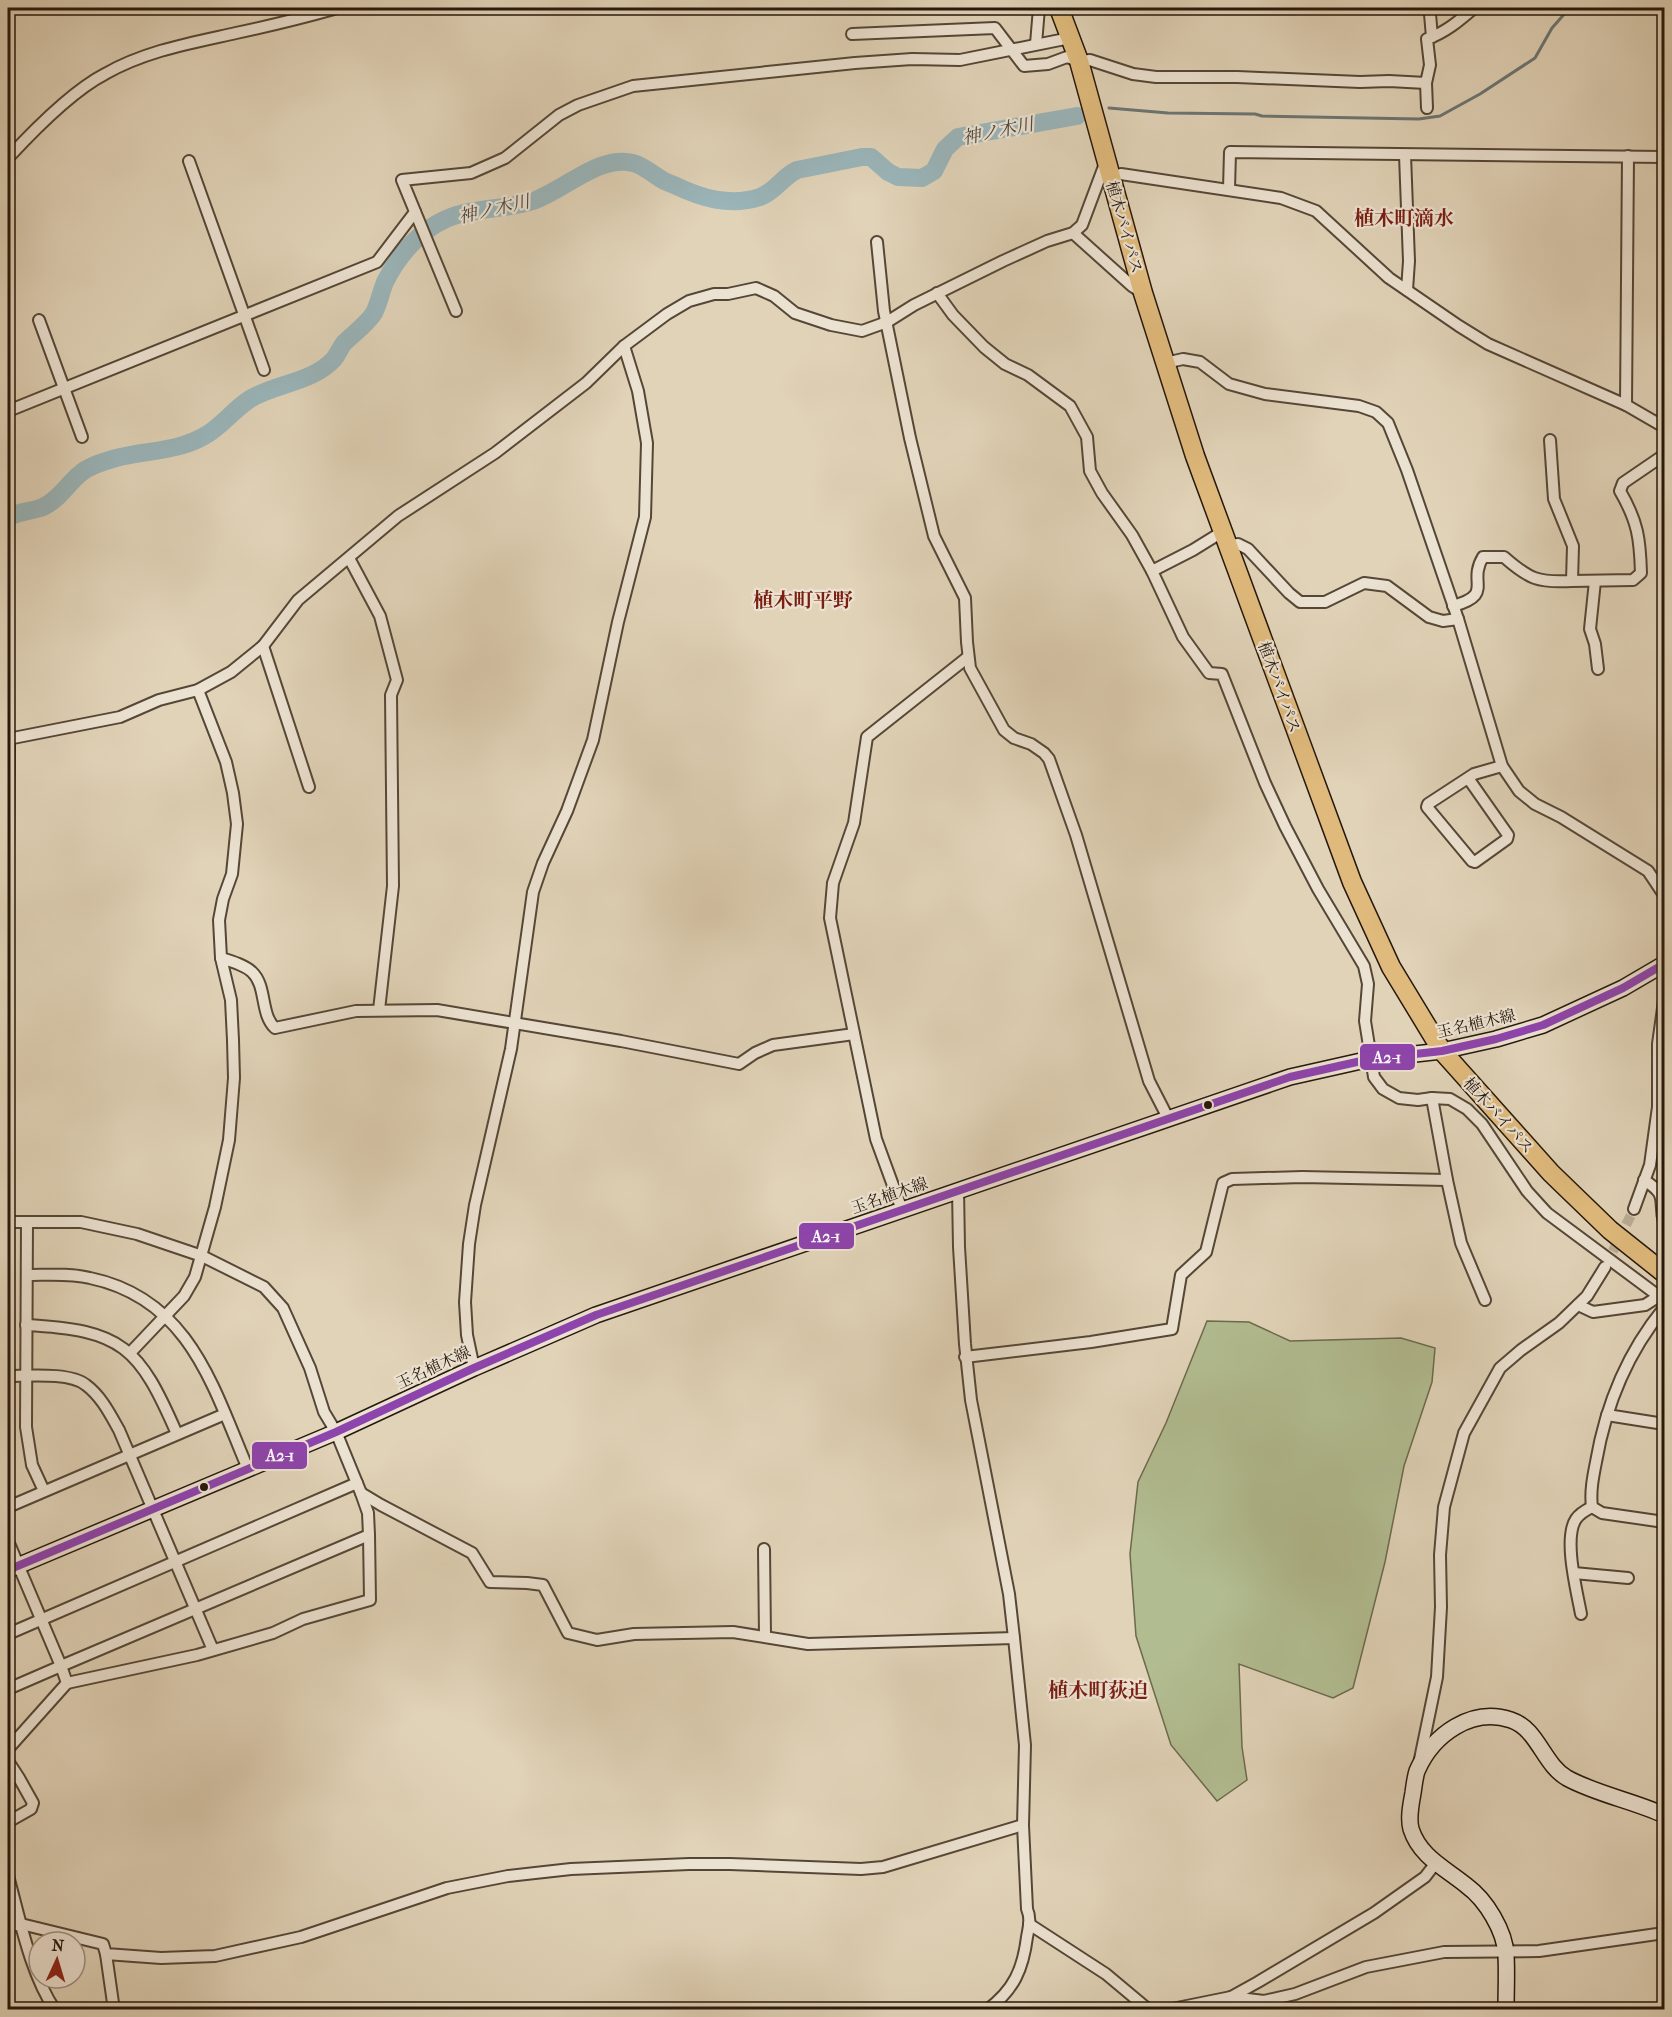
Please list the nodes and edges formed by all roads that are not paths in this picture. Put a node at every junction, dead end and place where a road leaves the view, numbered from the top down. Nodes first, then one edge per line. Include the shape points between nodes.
1 (337, 8) edge
2 (1039, 8) edge
3 (1059, 8) edge
4 (1474, 8) edge
5 (1430, 14) dead end
6 (852, 34) dead end
7 (1432, 37) junction
8 (1070, 38) junction
9 (1036, 44) junction
10 (1012, 49) junction
11 (1078, 61) junction
12 (1426, 83) junction
13 (1427, 108) dead end
14 (1406, 155) junction
15 (1628, 156) junction
16 (1665, 157) edge
17 (8, 158) edge
18 (189, 161) dead end
19 (1108, 169) junction
20 (1229, 189) junction
21 (416, 212) junction
22 (1073, 233) junction
23 (877, 242) dead end
24 (1407, 291) junction
25 (937, 293) junction
26 (1143, 293) junction
27 (456, 311) dead end
28 (245, 316) junction
29 (39, 320) dead end
30 (887, 322) junction
31 (624, 346) junction
32 (1164, 363) junction
33 (264, 370) dead end
34 (63, 388) junction
35 (1626, 405) junction
36 (8, 411) edge
37 (1662, 425) edge
38 (1665, 434) edge
39 (82, 437) dead end
40 (1550, 440) dead end
41 (1665, 455) edge
42 (1225, 539) junction
43 (349, 558) junction
44 (1152, 571) junction
45 (1572, 581) junction
46 (1595, 581) junction
47 (1453, 606) junction
48 (1458, 619) junction
49 (263, 646) junction
50 (968, 657) junction
51 (1598, 669) dead end
52 (198, 690) junction
53 (8, 739) edge
54 (1502, 766) junction
55 (1468, 778) junction
56 (309, 787) dead end
57 (8, 850) edge
58 (1665, 895) edge
59 (221, 958) junction
60 (1665, 964) edge
61 (1665, 1001) edge
62 (379, 1010) junction
63 (516, 1025) junction
64 (854, 1034) junction
65 (1442, 1051) junction
66 (1370, 1059) junction
67 (1432, 1098) junction
68 (1168, 1118) junction
69 (1447, 1180) junction
70 (1644, 1180) junction
71 (958, 1190) junction
72 (1634, 1209) tunnel mouth
73 (902, 1210) junction
74 (8, 1222) edge
75 (27, 1222) junction
76 (1665, 1223) edge
77 (202, 1256) junction
78 (1605, 1267) tunnel mouth
79 (1665, 1273) edge
80 (27, 1275) junction
81 (1662, 1298) edge
82 (1485, 1300) dead end
83 (1578, 1305) junction
84 (1665, 1308) edge
85 (165, 1315) junction
86 (26, 1325) junction
87 (130, 1353) junction
88 (965, 1357) junction
89 (474, 1368) junction
90 (8, 1376) edge
91 (26, 1376) junction
92 (225, 1414) junction
93 (1607, 1415) junction
94 (1665, 1424) edge
95 (336, 1432) junction
96 (177, 1434) junction
97 (129, 1454) junction
98 (248, 1469) junction
99 (359, 1488) junction
100 (44, 1491) junction
101 (8, 1507) edge
102 (1592, 1507) junction
103 (153, 1508) junction
104 (1665, 1522) edge
105 (369, 1535) junction
106 (8, 1541) edge
107 (764, 1549) dead end
108 (176, 1562) junction
109 (13, 1567) edge
110 (1574, 1573) junction
111 (1628, 1578) dead end
112 (196, 1608) junction
113 (1581, 1614) dead end
114 (42, 1619) junction
115 (8, 1634) edge
116 (765, 1636) junction
117 (1014, 1638) junction
118 (213, 1650) junction
119 (62, 1666) junction
120 (67, 1683) junction
121 (8, 1689) edge
122 (8, 1749) edge
123 (8, 1761) edge
124 (1417, 1771) junction
125 (1665, 1815) edge
126 (8, 1822) edge
127 (1023, 1826) junction
128 (1435, 1864) junction
129 (8, 1876) edge
130 (21, 1924) junction
131 (1029, 1924) junction
132 (8, 1927) edge
133 (1665, 1933) edge
134 (1506, 1952) junction
135 (106, 1954) junction
136 (1231, 1996) junction
137 (55, 2010) edge
138 (114, 2010) edge
139 (987, 2010) edge
140 (1149, 2010) edge
141 (1167, 2010) edge
142 (1506, 2010) edge

1 - 17 street via 132,60 102,75 68,100
2 - 9 street
3 - 8 highway, 植木バイパス
4 - 7 street
5 - 7 street
6 - 10 street via 995,28
7 - 12 street via 1427,39 1430,65
8 - 9 street
8 - 11 highway, 植木バイパス
9 - 10 street
10 - 11 street via 1024,66 1067,57
10 - 21 street via 960,60 855,63 633,86 559,115 505,158 471,173 402,180
11 - 12 street via 1090,60 1156,77
11 - 19 highway, 植木バイパス
12 - 13 street
14 - 15 street
14 - 20 street via 1230,153
14 - 24 street
15 - 16 street
15 - 35 street
18 - 28 street
19 - 20 street
19 - 22 street via 1082,225
19 - 26 highway, 植木バイパス
20 - 24 street via 1281,198 1316,211
21 - 27 street
21 - 28 street via 377,262
22 - 25 street via 1047,241
22 - 26 street
23 - 30 street
24 - 35 street via 1488,344
25 - 30 street
25 - 44 street via 984,347 1070,406 1087,437 1090,471
26 - 32 highway, 植木バイパス
28 - 33 street
28 - 34 street
29 - 34 street
30 - 31 street via 862,331 831,325 795,313 756,288 689,301
30 - 50 street via 934,536 965,598
31 - 43 street via 586,383 495,453 398,516
31 - 63 street via 638,391 647,443 645,517 593,740 534,892
32 - 42 highway, 植木バイパス
32 - 47 street via 1183,359 1200,362 1229,384 1265,394 1359,406 1376,412 1388,423 1407,470
34 - 36 street
34 - 39 street
35 - 37 street
37 - 38 street
40 - 45 street via 1554,499 1573,546
41 - 46 street via 1623,483 1620,491 1637,525 1641,573 1634,580
42 - 44 street
42 - 48 street via 1248,549 1300,602 1325,602 1364,583 1387,586 1429,617 1443,621
42 - 65 highway, 植木バイパス via 1352,882 1391,967
43 - 49 street via 298,600
43 - 62 street via 380,616 397,680 391,695 393,886
44 - 66 street via 1183,637 1209,673 1222,674 1285,826 1364,966
45 - 46 street
45 - 47 street via 1539,581 1504,556 1483,557 1478,565 1478,592 1471,601
46 - 51 street via 1590,629
47 - 48 street
48 - 54 street
49 - 52 street via 231,672
49 - 56 street
50 - 64 street via 867,737 854,824 833,883 830,918
50 - 68 street via 970,668 1004,730 1049,759 1076,835 1149,1081
52 - 53 street via 159,700 120,717
52 - 59 street via 226,762 237,824 232,874 219,920
53 - 57 street
54 - 55 street
54 - 58 street via 1519,791 1535,804 1648,871
55 - 55 street via 1427,807 1475,861 1508,835
59 - 62 street via 253,972 269,1022 275,1028 336,1014
59 - 77 street via 231,1000 234,1078 229,1140
60 - 65 main road, 玉名植木線 via 1543,1025
61 - 70 street via 1658,1044 1658,1107 1650,1165
62 - 63 street via 437,1010
63 - 64 street via 739,1064 773,1045
63 - 89 street via 475,1205 470,1244 465,1302
64 - 73 street via 876,1139
65 - 66 main road, 玉名植木線
65 - 79 highway, 植木バイパス via 1551,1173 1610,1230
66 - 67 street via 1374,1077 1383,1089 1399,1098
66 - 68 main road, 玉名植木線 via 1290,1077
67 - 69 street
67 - 81 street via 1450,1100 1467,1109 1547,1212
68 - 71 main road, 玉名植木線
69 - 82 street via 1461,1243
69 - 88 street via 1232,1179 1223,1183 1206,1252 1180,1275 1172,1329
70 - 72 street
70 - 76 street via 1658,1189
71 - 73 main road, 玉名植木線
71 - 88 street
73 - 89 main road, 玉名植木線 via 596,1315
74 - 75 street
75 - 77 street via 81,1222 136,1234
75 - 80 street
77 - 85 street via 184,1296
77 - 95 street via 264,1287 283,1308 310,1368 324,1412
78 - 83 street
80 - 85 street via 89,1277 128,1290
80 - 86 street
81 - 83 street via 1645,1305 1593,1312
83 - 124 street via 1500,1368 1464,1433 1444,1507 1437,1677
84 - 93 street via 1633,1351
85 - 87 street
85 - 92 street via 195,1351
86 - 87 street via 94,1333
86 - 91 street
87 - 96 street via 162,1400
88 - 117 street
89 - 95 main road, 玉名植木線
90 - 91 street
91 - 97 street via 60,1377 85,1384 104,1404
91 - 100 street via 26,1427 33,1465
92 - 96 street
92 - 98 street
93 - 94 street
93 - 102 street via 1597,1455
95 - 98 main road, 玉名植木線
95 - 99 street
96 - 97 street
97 - 100 street
97 - 103 street
98 - 103 main road, 玉名植木線
99 - 105 street via 368,1513
99 - 108 street
99 - 116 street via 381,1505 472,1553 490,1582 543,1585 568,1633 597,1640 634,1634 733,1632
100 - 101 street
102 - 104 street via 1602,1513
102 - 110 street via 1575,1520 1572,1530
103 - 108 street
103 - 109 main road, 玉名植木線
105 - 112 street
105 - 118 street via 370,1600
106 - 109 street
107 - 116 street
108 - 112 street
108 - 114 street
109 - 114 street
110 - 111 street
110 - 113 street
112 - 118 street
112 - 119 street
114 - 115 street
114 - 119 street
116 - 117 street via 808,1644
117 - 127 street via 1025,1745
118 - 120 street
119 - 120 street
119 - 121 street
120 - 122 street
123 - 126 street via 33,1803 31,1809
124 - 125 main road via 1432,1748 1456,1724 1476,1717 1497,1716 1514,1721 1530,1733 1550,1763 1566,1777
124 - 128 main road via 1410,1827 1420,1848
127 - 131 street
127 - 135 street via 883,1867 689,1864 571,1869 447,1888 302,1937 215,1956
128 - 134 main road via 1482,1900 1495,1920
128 - 136 street via 1425,1877 1374,1913
129 - 130 street
130 - 132 street
130 - 135 street via 103,1944
130 - 137 street via 38,1976
131 - 139 street via 1021,1970 1013,1985
131 - 140 street via 1106,1974
133 - 134 street via 1573,1948
134 - 136 street via 1444,1952 1366,1967 1295,1994 1264,2001
134 - 142 main road
135 - 138 street
136 - 141 street

